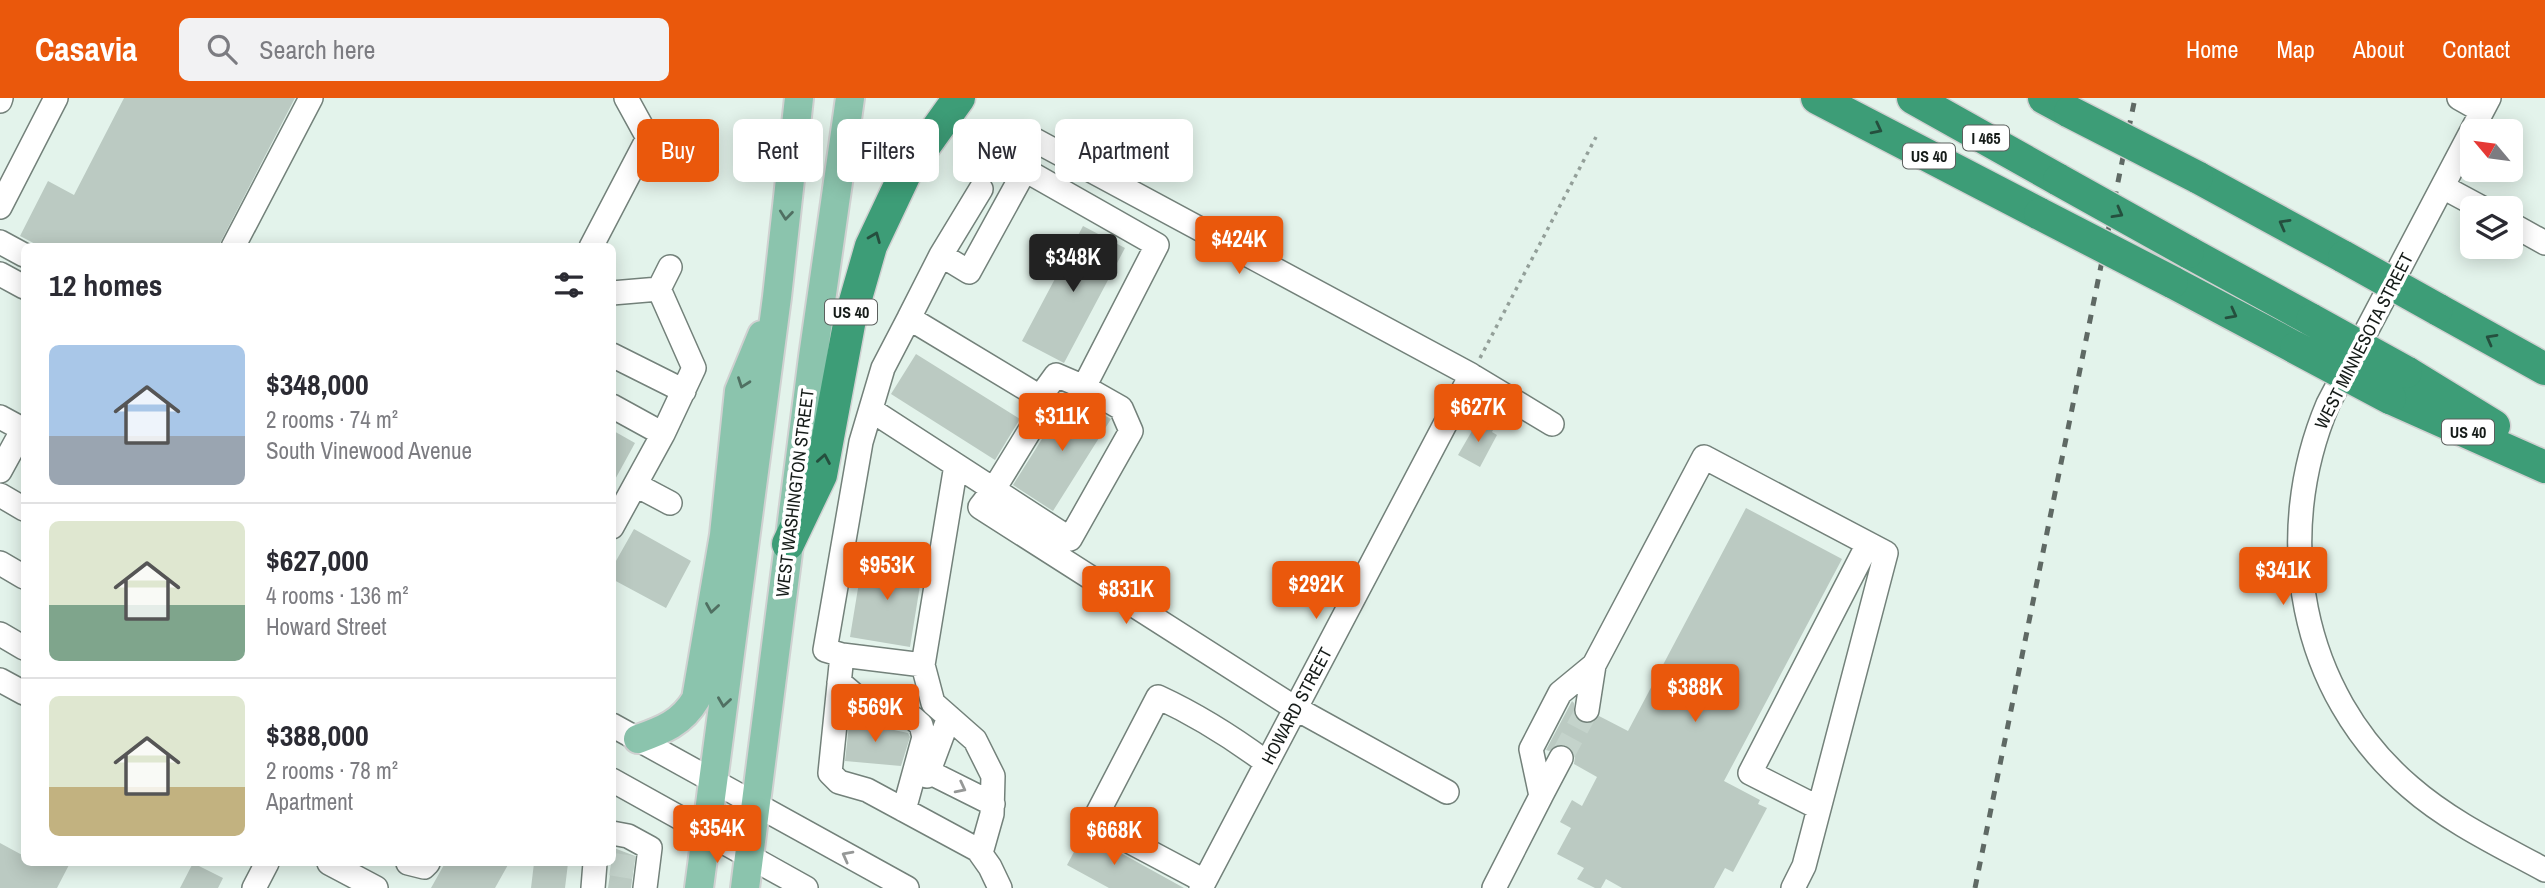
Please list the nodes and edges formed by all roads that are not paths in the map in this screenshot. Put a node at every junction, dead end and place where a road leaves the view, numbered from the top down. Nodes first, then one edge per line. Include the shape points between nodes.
1 (57, 98) edge
2 (311, 98) edge
3 (626, 98) edge
4 (799, 98) edge
5 (850, 98) edge
6 (959, 98) edge
7 (1817, 98) edge
8 (1913, 98) edge
9 (2459, 98) edge
10 (2068, 103) edge
11 (2485, 105) edge
12 (1041, 144) edge
13 (2443, 187) junction
14 (981, 190) dead end
15 (2460, 196) edge
16 (0, 207) edge
17 (2523, 231) edge
18 (0, 242) edge
19 (235, 243) edge
20 (593, 243) edge
21 (2545, 243) edge
22 (21, 253) edge
23 (941, 255) junction
24 (670, 267) dead end
25 (0, 274) edge
26 (21, 285) edge
27 (659, 289) junction
28 (616, 293) edge
29 (777, 297) junction
30 (909, 318) junction
31 (616, 357) edge
32 (2545, 369) edge
33 (1471, 375) junction
34 (2398, 385) junction
35 (1084, 387) junction
36 (684, 391) junction
37 (1040, 397) junction
38 (616, 408) edge
39 (871, 410) junction
40 (0, 417) edge
41 (1552, 424) dead end
42 (21, 428) edge
43 (21, 434) edge
44 (663, 434) junction
45 (2545, 457) edge
46 (956, 464) junction
47 (2545, 467) edge
48 (0, 471) edge
49 (625, 493) edge
50 (0, 495) edge
51 (987, 498) junction
52 (670, 503) dead end
53 (21, 507) edge
54 (616, 517) edge
55 (789, 544) junction
56 (1868, 544) junction
57 (0, 563) edge
58 (21, 575) edge
59 (0, 634) edge
60 (21, 646) edge
61 (834, 652) junction
62 (923, 665) junction
63 (1594, 665) junction
64 (0, 680) edge
65 (839, 682) junction
66 (21, 691) edge
67 (1295, 708) junction
68 (1587, 710) tunnel mouth
69 (950, 717) junction
70 (616, 727) edge
71 (638, 739) junction
72 (1561, 758) tunnel mouth
73 (1267, 762) junction
74 (929, 772) junction
75 (713, 781) junction
76 (616, 782) edge
77 (1447, 792) dead end
78 (1541, 796) junction
79 (993, 804) junction
80 (755, 805) junction
81 (1819, 808) junction
82 (908, 813) junction
83 (616, 834) edge
84 (707, 834) junction
85 (981, 853) junction
86 (749, 857) junction
87 (265, 866) edge
88 (335, 866) edge
89 (601, 866) edge
90 (2545, 870) edge
91 (643, 875) edge
92 (1203, 885) edge
93 (254, 888) edge
94 (376, 888) edge
95 (595, 888) edge
96 (699, 888) edge
97 (745, 888) edge
98 (806, 888) edge
99 (907, 888) edge
100 (1000, 888) edge
101 (1494, 888) edge
102 (1793, 888) edge

1 - 16 street
2 - 19 street
3 - 20 street via 648,138
4 -> 29 main road
5 - 55 main road, WEST WASHINGTON STREET
55 -> 6 highway, US 40 via 821,475 850,319 872,246 906,172
7 -> 34 highway, US 40, bridge via 2296,348
8 -> 34 highway, I 465, bridge via 2312,320
9 - 11 street
32 -> 10 highway, bridge
11 - 13 street, WEST MINNESOTA STREET
12 - 33 street
13 - 15 street
13 - 90 street, WEST MINNESOTA STREET via 2319,426 2299,516 2304,601 2333,688 2378,755 2442,813
14 - 23 street
17 - 21 street
18 - 22 street
23 - 30 street
23 - 35 street via 969,272 1025,170 1157,245
24 - 27 street
25 - 26 street
27 - 28 street
27 - 36 street via 694,368
29 -> 71 main road via 739,391 724,535 695,699 672,726
29 -> 75 main road
30 - 37 street
30 - 39 street via 883,368
31 - 36 street
33 - 41 street
33 - 67 street, HOWARD STREET
34 - 45 highway, I 465
34 - 47 highway, US 40
35 - 37 street via 1056,375
35 - 51 street via 1121,408 1131,431 1070,539
36 - 44 street
37 - 51 street via 1043,409
38 - 44 street
39 - 46 street
39 - 61 street via 861,442
40 - 42 street
43 - 48 street
44 - 49 street
46 - 51 street
46 - 62 street
49 - 52 street
49 - 54 street
50 - 53 street
51 - 67 street
55 - 80 main road, WEST WASHINGTON STREET
56 - 63 street via 1704,457
56 - 81 street via 1886,553
56 - 81 street via 1750,773
57 - 58 street
59 - 60 street
61 - 62 street
61 - 65 street
62 - 69 street via 933,702
63 - 68 street
63 - 78 street via 1560,693 1531,749
64 - 66 street
65 - 82 street via 830,773 839,782 866,790
65 - 82 street via 873,710 913,718 921,725 924,737
67 - 73 street, HOWARD STREET
67 - 77 street
69 - 74 street
69 - 79 street via 975,740 993,776
70 - 71 street
71 - 75 street
72 - 78 street
73 - 92 street, HOWARD STREET
73 - 92 street via 1233,737 1158,697 1094,822
74 -> 79 street
74 - 82 street
75 - 80 street
75 - 84 main road
76 - 84 street
78 - 101 street
79 - 85 street
80 - 86 main road, WEST WASHINGTON STREET
99 -> 80 street
81 - 102 street via 1804,866
82 - 85 street
83 - 91 street via 650,848
84 - 86 street
84 - 96 main road
85 - 100 street
86 - 97 main road, WEST WASHINGTON STREET
86 - 98 street
87 - 93 street
88 - 94 street
89 - 95 street

